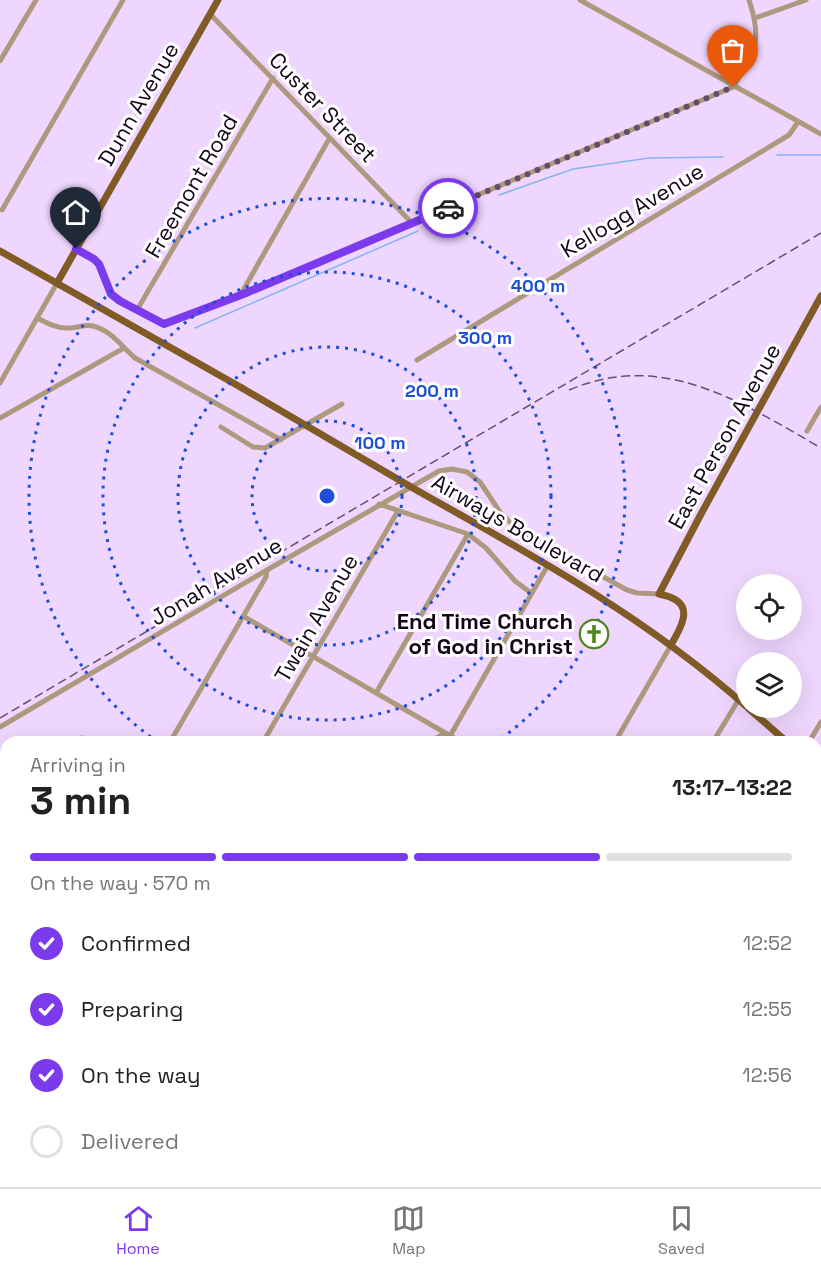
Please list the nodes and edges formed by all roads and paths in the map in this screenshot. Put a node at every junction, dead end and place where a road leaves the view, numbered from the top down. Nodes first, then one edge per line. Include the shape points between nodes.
1 (36, 0) edge
2 (123, 0) edge
3 (218, 0) edge
4 (580, 0) edge
5 (749, 0) edge
6 (806, 0) edge
7 (210, 14) junction
8 (755, 18) junction
9 (0, 61) edge
10 (273, 78) junction
11 (733, 87) junction
12 (798, 122) junction
13 (821, 134) edge
14 (329, 139) junction
15 (2, 210) dead end
16 (412, 223) junction
17 (76, 249) junction
18 (0, 250) edge
19 (57, 283) junction
20 (241, 295) junction
21 (821, 297) edge
22 (137, 310) junction
23 (37, 318) junction
24 (124, 348) junction
25 (417, 360) dead end
26 (0, 383) edge
27 (342, 404) dead end
28 (821, 407) edge
29 (0, 418) edge
30 (221, 427) dead end
31 (807, 431) dead end
32 (281, 440) junction
33 (452, 469) joint
34 (380, 504) junction
35 (398, 511) junction
36 (468, 534) junction
37 (548, 565) junction
38 (267, 570) junction
39 (531, 593) junction
40 (659, 594) junction
41 (243, 616) junction
42 (671, 645) junction
43 (313, 657) junction
44 (376, 693) junction
45 (736, 697) edge
46 (736, 704) edge
47 (760, 718) edge
48 (821, 722) edge
49 (0, 727) edge
50 (448, 735) joint
51 (173, 736) edge
52 (267, 736) edge
53 (618, 736) edge
54 (717, 736) edge
55 (780, 736) edge
56 (813, 736) edge

1 - 9 street
2 - 15 street
3 - 7 main road, Dunn Avenue
4 - 11 street
5 - 8 street
6 - 8 street
7 - 10 street, Custer Street
7 - 17 main road, Dunn Avenue
8 - 11 street via 756,44
10 - 14 street, Custer Street
10 - 22 street, Freemont Road
11 - 12 street
11 - 16 street
12 - 13 street
12 - 25 street, Kellogg Avenue via 789,135
14 - 16 street, Custer Street
14 - 20 street
16 - 20 street
17 - 19 main road, Dunn Avenue
17 - 22 street via 99,264 111,294
18 - 19 main road, Airways Boulevard
19 - 23 street, Dunn Avenue
19 - 37 main road, Airways Boulevard, bridge
20 - 22 street via 164,324
21 - 40 main road, East Person Avenue
23 - 24 street via 67,329 92,326 119,340
23 - 26 street, Dunn Avenue
24 - 29 street
24 - 32 street via 135,358
27 - 32 street
28 - 31 street
30 - 32 street via 258,449
33 - 34 street, Jonah Avenue via 439,471
33 - 40 street, Airways Boulevard via 467,472 480,482 500,512 518,529 627,590
34 - 35 street, Airways Boulevard
34 - 38 street, Jonah Avenue
35 - 36 street, Airways Boulevard
35 - 43 street, Twain Avenue
36 - 39 street, Airways Boulevard
36 - 44 street
37 - 39 street
37 - 42 main road, Airways Boulevard
38 - 41 street
38 - 49 street, Jonah Avenue
39 - 50 street
40 - 42 main road, Airways Boulevard via 678,601 684,611 685,621
41 - 43 street
41 - 51 street
42 - 45 main road, Airways Boulevard
42 - 53 street
43 - 44 street
43 - 52 street, Twain Avenue
44 - 50 street
46 - 54 street
47 - 55 main road, Airways Boulevard
48 - 56 street

